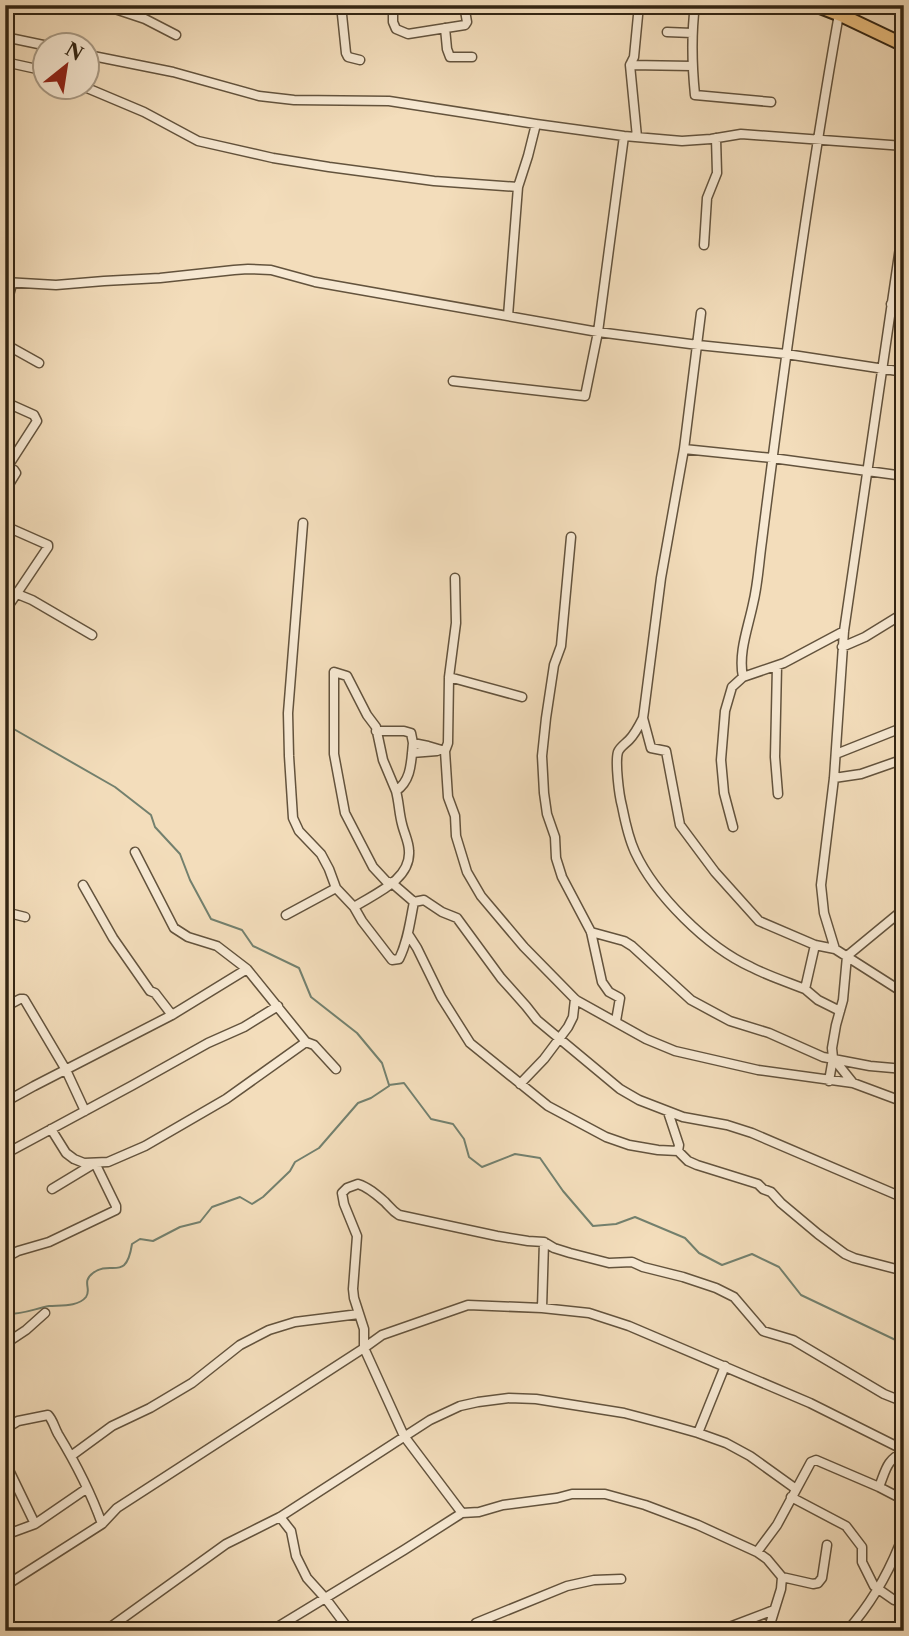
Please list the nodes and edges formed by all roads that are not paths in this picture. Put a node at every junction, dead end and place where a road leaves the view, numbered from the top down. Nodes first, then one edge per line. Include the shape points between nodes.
1 (103, 5) edge
2 (341, 5) edge
3 (393, 5) edge
4 (464, 5) edge
5 (639, 5) edge
6 (695, 5) edge
7 (815, 5) edge
8 (844, 12) edge
9 (445, 28) junction
10 (667, 32) dead end
11 (692, 33) junction
12 (176, 35) dead end
13 (5, 37) edge
14 (32, 43) edge
15 (904, 45) edge
16 (472, 57) dead end
17 (102, 58) edge
18 (360, 60) dead end
19 (5, 62) edge
20 (630, 65) junction
21 (692, 66) junction
22 (32, 68) edge
23 (102, 94) edge
24 (771, 102) dead end
25 (536, 124) junction
26 (624, 136) junction
27 (637, 137) junction
28 (716, 138) junction
29 (817, 139) junction
30 (904, 146) edge
31 (518, 187) junction
32 (904, 220) edge
33 (704, 245) dead end
34 (9, 283) edge
35 (891, 304) junction
36 (904, 306) edge
37 (5, 310) edge
38 (701, 313) dead end
39 (508, 316) junction
40 (598, 332) junction
41 (5, 344) edge
42 (698, 345) junction
43 (786, 354) junction
44 (39, 363) dead end
45 (883, 369) junction
46 (904, 372) edge
47 (453, 381) dead end
48 (5, 402) edge
49 (684, 449) junction
50 (772, 458) junction
51 (7, 466) edge
52 (866, 471) junction
53 (904, 476) edge
54 (5, 491) edge
55 (303, 523) dead end
56 (5, 526) edge
57 (571, 537) dead end
58 (455, 578) dead end
59 (5, 589) edge
60 (18, 594) junction
61 (5, 611) edge
62 (904, 613) edge
63 (844, 631) junction
64 (92, 635) dead end
65 (842, 648) junction
66 (777, 666) junction
67 (449, 677) junction
68 (743, 677) junction
69 (522, 697) dead end
70 (643, 718) junction
71 (904, 727) edge
72 (376, 730) junction
73 (412, 748) junction
74 (445, 751) junction
75 (836, 754) junction
76 (904, 758) edge
77 (834, 778) junction
78 (396, 791) junction
79 (778, 794) dead end
80 (733, 827) dead end
81 (135, 852) dead end
82 (392, 883) junction
83 (83, 885) dead end
84 (337, 888) junction
85 (414, 902) junction
86 (354, 907) junction
87 (904, 909) edge
88 (5, 912) edge
89 (286, 915) dead end
90 (25, 917) dead end
91 (590, 932) junction
92 (408, 934) junction
93 (816, 945) junction
94 (835, 949) junction
95 (847, 956) junction
96 (247, 969) junction
97 (805, 989) junction
98 (904, 993) edge
99 (575, 999) junction
100 (278, 1006) junction
101 (5, 1007) edge
102 (840, 1011) junction
103 (172, 1015) junction
104 (616, 1021) junction
105 (559, 1040) junction
106 (306, 1042) junction
107 (833, 1058) junction
108 (336, 1069) dead end
109 (904, 1069) edge
110 (66, 1070) junction
111 (829, 1081) junction
112 (853, 1083) junction
113 (520, 1084) junction
114 (5, 1102) edge
115 (904, 1102) edge
116 (85, 1111) junction
117 (668, 1112) junction
118 (51, 1129) junction
119 (678, 1151) junction
120 (5, 1154) edge
121 (94, 1163) junction
122 (52, 1189) dead end
123 (904, 1198) edge
124 (544, 1242) junction
125 (5, 1258) edge
126 (904, 1271) edge
127 (542, 1308) junction
128 (46, 1313) dead end
129 (359, 1314) junction
130 (5, 1345) edge
131 (364, 1348) junction
132 (726, 1366) junction
133 (904, 1402) edge
134 (5, 1429) edge
135 (698, 1433) junction
136 (404, 1436) junction
137 (904, 1451) edge
138 (71, 1456) junction
139 (5, 1462) edge
140 (9, 1478) edge
141 (879, 1487) junction
142 (86, 1489) junction
143 (794, 1493) junction
144 (904, 1500) edge
145 (461, 1513) junction
146 (280, 1517) junction
147 (35, 1524) junction
148 (102, 1524) junction
149 (5, 1535) edge
150 (904, 1542) edge
151 (827, 1545) dead end
152 (757, 1552) junction
153 (782, 1577) junction
154 (621, 1579) dead end
155 (5, 1586) edge
156 (879, 1590) junction
157 (326, 1599) junction
158 (904, 1603) edge
159 (774, 1610) junction
160 (106, 1631) edge
161 (271, 1631) edge
162 (350, 1631) edge
163 (477, 1631) edge
164 (719, 1631) edge
165 (768, 1631) edge
166 (847, 1631) edge

1 - 12 street
2 - 18 street via 346,53
3 - 9 street via 393,22 401,32
4 - 9 street via 467,22
5 - 20 street
6 - 11 street
7 - 8 highway
8 - 15 highway
8 - 29 street
9 - 16 street via 450,57
10 - 11 street
11 - 21 street
13 - 14 street
17 - 25 street via 259,96 388,101
19 - 22 street
20 - 21 street
20 - 27 street
21 - 24 street via 695,95
23 - 31 street via 198,141 274,158 434,181
25 - 26 street
25 - 31 street
26 - 27 street
26 - 40 street
27 - 28 street
28 - 29 street via 741,134
28 - 33 street via 717,173 708,198
29 - 30 street
29 - 43 street
31 - 39 street
32 - 35 street
34 - 37 street
34 - 39 street via 56,285 271,270
35 - 36 street
35 - 45 street
38 - 42 street
39 - 40 street
40 - 42 street
40 - 47 street via 585,396
41 - 44 street
42 - 43 street
42 - 49 street
43 - 45 street
43 - 50 street
45 - 46 street
45 - 52 street
48 - 51 street via 34,415 37,421
49 - 50 street
49 - 70 street
50 - 52 street
50 - 68 street via 754,601 741,662
51 - 54 street via 16,475
52 - 53 street
52 - 63 street
55 - 84 street via 288,713 291,798 299,831 321,854
56 - 60 street via 48,545
57 - 91 street via 561,646 554,665 542,756 558,866
58 - 67 street via 456,623
59 - 60 street
60 - 61 street
60 - 64 street
62 - 65 street
63 - 65 street
63 - 66 street
65 - 75 street
66 - 68 street
66 - 79 street
67 - 69 street
67 - 74 street
68 - 80 street via 727,699 722,729 722,778
70 - 93 street via 651,748 666,751 680,825 707,862 760,921
70 - 97 street via 617,755 627,830 645,871 696,930 720,948 749,967
71 - 75 street
72 - 73 street via 411,733
72 - 78 street
72 - 82 street via 348,676 334,672 334,754 345,813 373,867
73 - 74 street
73 - 78 street via 408,778
74 - 99 street via 448,797 467,872 524,947
75 - 77 street
76 - 77 street via 861,774
77 - 94 street via 821,886
78 - 82 street via 409,850 406,868
81 - 96 street via 174,928 217,946
82 - 85 street
82 - 86 street
83 - 103 street via 113,938
84 - 86 street
84 - 89 street
85 - 92 street
85 - 105 street via 424,900 457,918 537,1020
86 - 92 street via 392,960 399,959
87 - 95 street
88 - 90 street
91 - 104 street via 602,982 620,998
91 - 107 street via 632,946 701,1006
92 - 113 street via 470,1043
93 - 94 street
93 - 97 street
94 - 95 street
95 - 98 street
95 - 102 street
96 - 100 street
96 - 103 street
97 - 102 street
99 - 104 street
99 - 105 street via 573,1017
100 - 106 street
100 - 116 street
101 - 110 street via 24,999
102 - 107 street
103 - 110 street
104 - 111 street via 675,1051
105 - 113 street
105 - 117 street via 620,1089
106 - 108 street
106 - 121 street via 226,1099 145,1146
107 - 109 street
107 - 111 street
107 - 112 street
110 - 114 street
110 - 116 street
111 - 112 street
112 - 115 street
113 - 119 street via 548,1106 606,1137
116 - 118 street
117 - 119 street
117 - 123 street via 752,1133
118 - 120 street
118 - 121 street via 70,1157
119 - 126 street via 697,1166 771,1192 845,1254
121 - 122 street
121 - 125 street via 117,1210
124 - 127 street
124 - 129 street via 399,1215 372,1191 358,1184 347,1188 342,1193 344,1204 358,1237 353,1289
124 - 133 street via 570,1253 609,1263 632,1262 716,1288 734,1297 763,1331 793,1340
127 - 131 street via 468,1305 382,1335
127 - 132 street via 589,1313
128 - 130 street
129 - 131 street
129 - 138 street via 269,1330
131 - 136 street
131 - 148 street via 117,1507
132 - 135 street
132 - 137 street
134 - 138 street via 18,1421 48,1415
135 - 136 street via 624,1413 509,1398 460,1406
135 - 143 street via 750,1456
136 - 145 street
136 - 146 street
137 - 141 street via 889,1462
138 - 142 street
139 - 140 street
140 - 147 street
141 - 143 street via 816,1460
141 - 144 street
142 - 147 street
142 - 148 street
143 - 152 street
143 - 156 street via 854,1535 862,1547 862,1562
145 - 152 street via 572,1494 606,1494 645,1504
145 - 157 street
146 - 157 street via 291,1531 299,1565
146 - 160 street via 226,1544
147 - 149 street
148 - 155 street
150 - 156 street
151 - 153 street via 818,1583
152 - 153 street
153 - 159 street
154 - 163 street via 567,1586 476,1623
156 - 158 street
156 - 166 street
157 - 161 street
157 - 162 street
159 - 164 street
159 - 165 street

